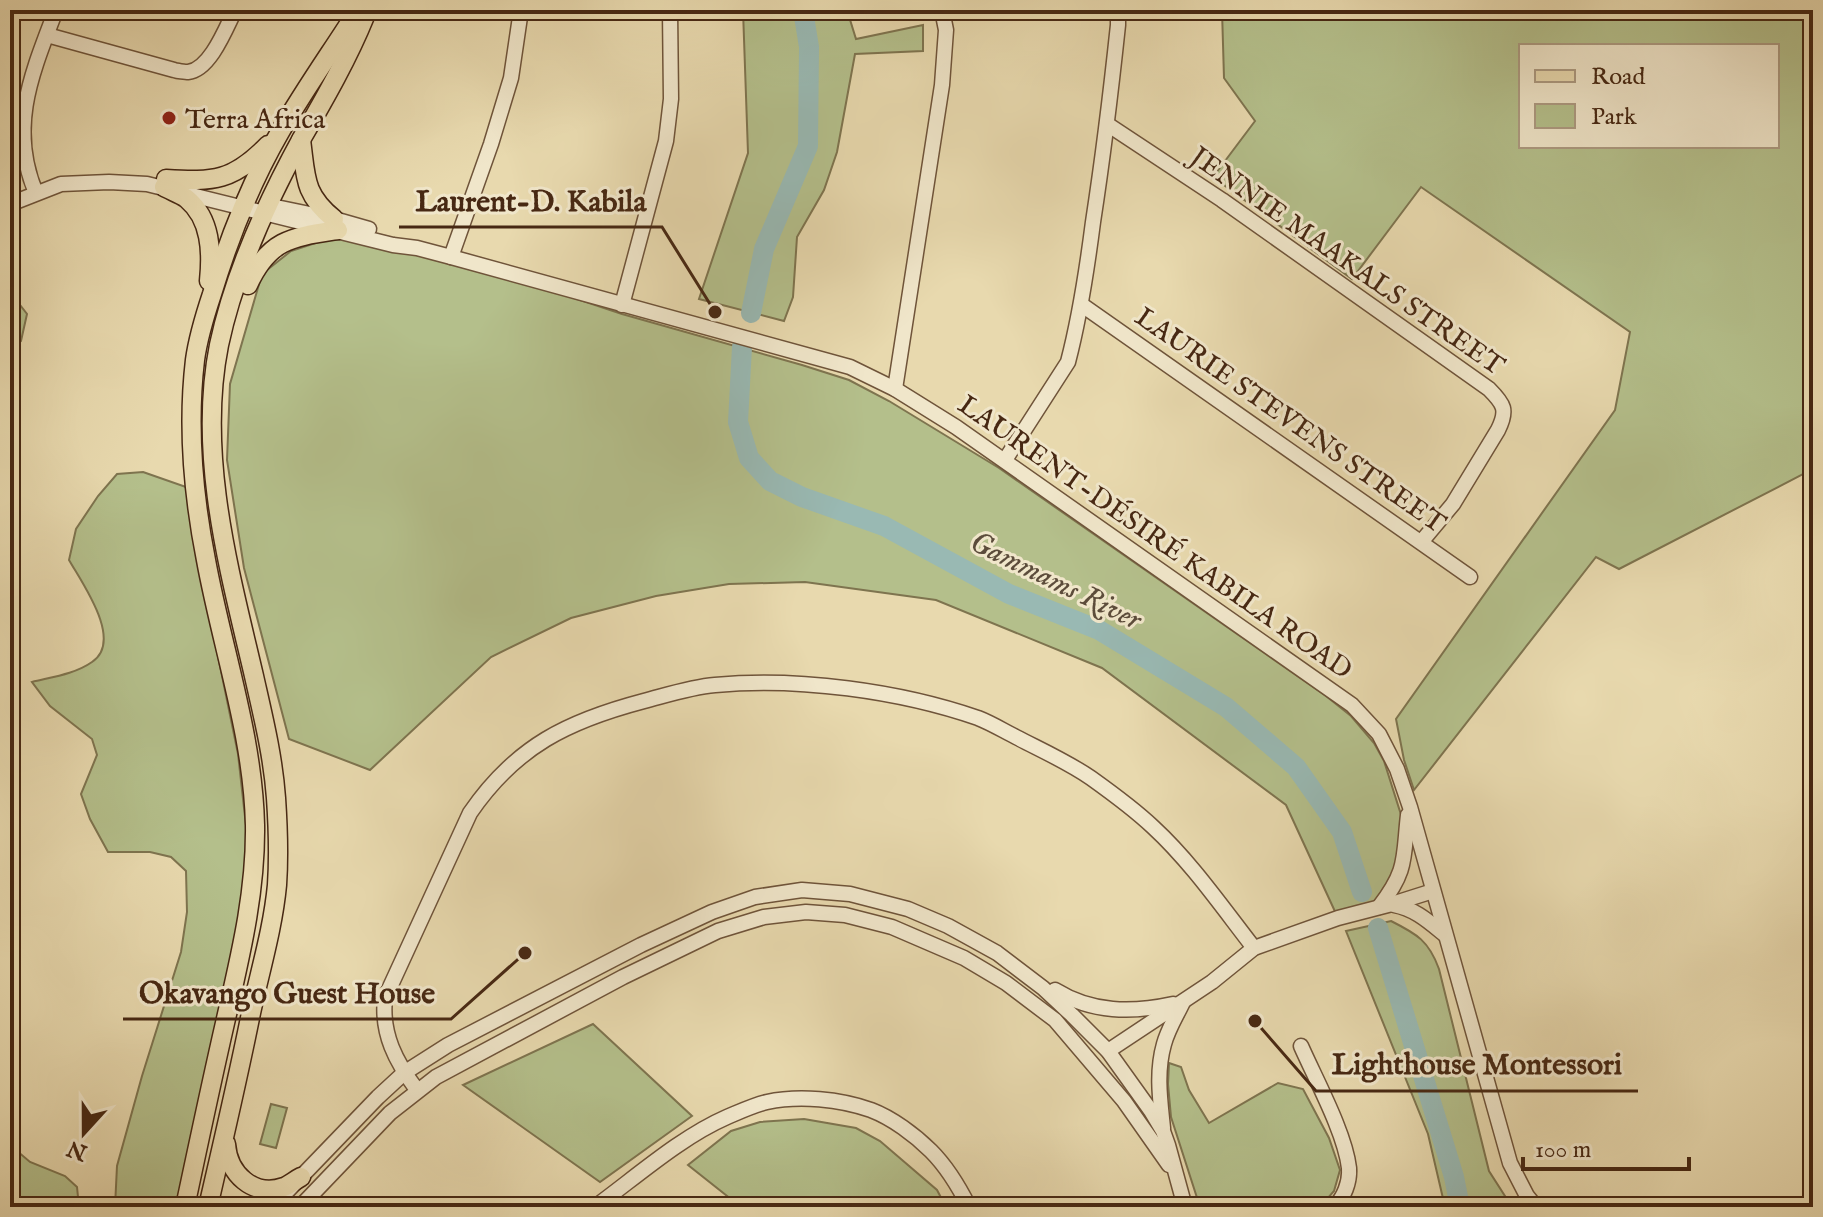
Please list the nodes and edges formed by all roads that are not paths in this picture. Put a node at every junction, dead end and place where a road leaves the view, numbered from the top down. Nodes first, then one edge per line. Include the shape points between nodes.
1 (56, 10) edge
2 (235, 10) edge
3 (358, 10) edge
4 (368, 10) edge
5 (521, 10) edge
6 (670, 10) edge
7 (942, 10) edge
8 (1118, 10) edge
9 (47, 35) junction
10 (1107, 124) junction
11 (279, 134) junction
12 (301, 140) junction
13 (165, 183) junction
14 (36, 193) junction
15 (10, 204) edge
16 (245, 205) junction
17 (267, 210) junction
18 (336, 224) junction
19 (451, 257) junction
20 (622, 305) junction
21 (1082, 305) junction
22 (205, 316) junction
23 (216, 372) junction
24 (895, 389) junction
25 (1005, 460) junction
26 (1422, 541) junction
27 (1470, 577) dead end
28 (1410, 807) junction
29 (1433, 891) junction
30 (1386, 906) junction
31 (1444, 934) junction
32 (1254, 948) junction
33 (997, 953) junction
34 (1183, 1002) junction
35 (1055, 1020) junction
36 (1301, 1046) dead end
37 (1108, 1051) junction
38 (404, 1073) junction
39 (417, 1090) junction
40 (1124, 1101) junction
41 (1163, 1131) junction
42 (226, 1133) junction
43 (301, 1177) junction
44 (1177, 1179) junction
45 (185, 1207) edge
46 (208, 1207) edge
47 (272, 1207) edge
48 (300, 1207) edge
49 (595, 1207) edge
50 (969, 1207) edge
51 (1185, 1207) edge
52 (1334, 1207) edge
53 (1536, 1207) edge

1 - 9 street
2 - 9 street via 207,62 187,72
3 - 11 main road
4 - 12 main road
5 - 19 street via 511,78
6 - 20 street via 666,141
7 - 24 street via 942,85
8 - 10 street
9 - 14 street via 27,96 22,133
10 - 21 street
10 - 26 street, JENNIE MAAKALS STREET via 1500,400 1504,412 1498,430 1453,504
11 - 13 main road via 254,159 224,176
11 - 16 main road
12 - 17 main road
12 - 18 main road via 309,190
13 - 14 street, LAURENT-DÉSIRÉ KABILA ROAD via 61,184
13 - 16 street, LAURENT-DÉSIRÉ KABILA ROAD
13 - 22 main road via 187,199 206,228 210,265
14 - 15 street, LAURENT-DÉSIRÉ KABILA ROAD
16 - 17 street, LAURENT-DÉSIRÉ KABILA ROAD
16 - 22 main road
17 - 18 street, LAURENT-DÉSIRÉ KABILA ROAD
17 - 23 main road via 237,281
18 - 19 street, LAURENT-DÉSIRÉ KABILA ROAD via 393,245
18 - 23 main road via 276,247 256,266
19 - 20 street, LAURENT-DÉSIRÉ KABILA ROAD
20 - 24 street, LAURENT-DÉSIRÉ KABILA ROAD via 850,367
21 - 25 street via 1068,362
21 - 26 street, LAURIE STEVENS STREET
22 - 45 main road via 195,357 192,466 209,579 249,755 255,860
23 - 42 main road via 213,467 270,748 278,849 274,904
24 - 25 street, LAURENT-DÉSIRÉ KABILA ROAD
25 - 28 street, LAURENT-DÉSIRÉ KABILA ROAD via 1352,705 1379,734
26 - 27 street, LAURIE STEVENS STREET
28 - 29 street, LAURENT-DÉSIRÉ KABILA ROAD
28 - 30 street via 1401,872
29 - 30 street
29 - 31 street, LAURENT-DÉSIRÉ KABILA ROAD
30 - 31 street via 1411,909
30 - 32 street
31 - 53 street, LAURENT-DÉSIRÉ KABILA ROAD via 1510,1163
32 - 34 street
32 - 38 street via 1153,827 1088,776 981,719 846,688 712,685 602,712 557,732 485,791 385,998 389,1043
33 - 34 street via 1091,1007 1149,1009
33 - 37 street via 1043,988
33 - 38 street via 948,926 881,900 802,890 755,897 641,945 471,1032
34 - 37 street
34 - 41 street via 1160,1062
35 - 37 street via 1092,1049
35 - 39 street via 964,958 892,927 806,912 718,931 475,1054
35 - 40 street
36 - 52 street via 1349,1169 1343,1196
37 - 40 street via 1109,1069
37 - 41 street
38 - 39 street
38 - 43 street
39 - 48 street
40 - 44 street
41 - 44 street
42 - 43 main road via 231,1167 250,1186 282,1188
42 - 46 main road
43 - 47 street
44 - 51 street
49 - 50 street via 726,1117 768,1102 803,1099 872,1110 899,1126 931,1152

